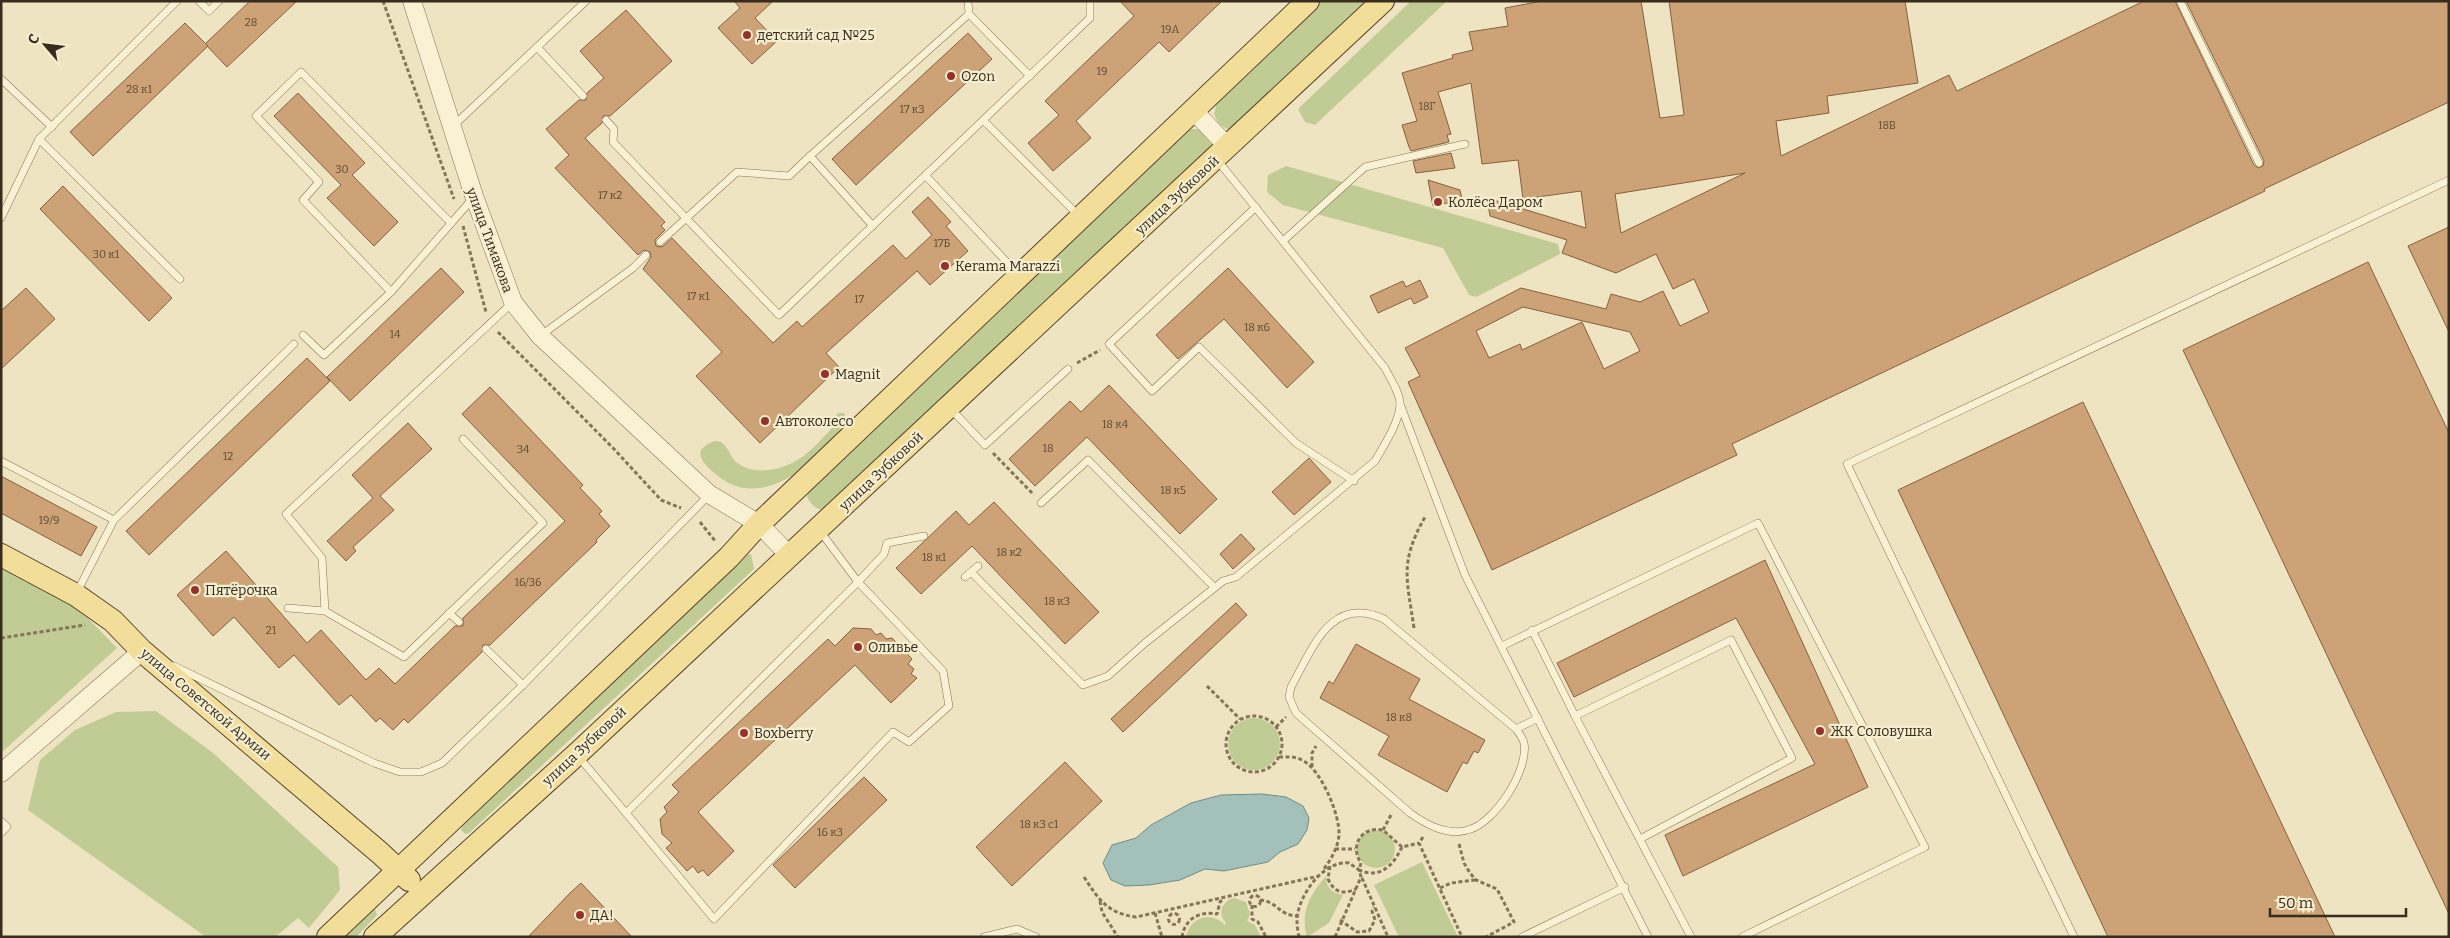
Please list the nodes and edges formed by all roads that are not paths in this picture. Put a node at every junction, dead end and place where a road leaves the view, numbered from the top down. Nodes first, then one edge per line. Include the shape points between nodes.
1 (177, 1) edge
2 (199, 1) edge
3 (219, 1) edge
4 (412, 1) edge
5 (586, 1) edge
6 (968, 1) edge
7 (1090, 1) edge
8 (1308, 1) edge
9 (1383, 1) edge
10 (2180, 1) edge
11 (969, 14) junction
12 (537, 48) junction
13 (1030, 76) junction
14 (1, 79) edge
15 (584, 96) dead end
16 (1194, 111) junction
17 (606, 120) dead end
18 (984, 121) junction
19 (52, 127) junction
20 (452, 127) junction
21 (39, 139) junction
22 (1465, 144) dead end
23 (1222, 153) junction
24 (810, 156) junction
25 (2259, 163) dead end
26 (926, 176) junction
27 (2449, 180) edge
28 (474, 196) junction
29 (1256, 207) junction
30 (1, 218) edge
31 (1081, 218) junction
32 (685, 219) junction
33 (451, 223) junction
34 (872, 226) junction
35 (1284, 241) junction
36 (660, 242) dead end
37 (646, 255) dead end
38 (1020, 276) junction
39 (180, 279) dead end
40 (391, 292) junction
41 (513, 302) junction
42 (304, 335) dead end
43 (540, 336) junction
44 (294, 344) dead end
45 (1068, 369) road end
46 (1400, 404) junction
47 (949, 407) junction
48 (463, 439) dead end
49 (1, 461) edge
50 (1354, 481) junction
51 (709, 494) junction
52 (1041, 503) road end
53 (114, 520) junction
54 (759, 524) junction
55 (818, 529) junction
56 (924, 536) dead end
57 (1, 555) edge
58 (790, 556) junction
59 (978, 566) dead end
60 (972, 572) junction
61 (965, 577) dead end
62 (858, 582) junction
63 (1214, 587) junction
64 (76, 595) junction
65 (288, 608) dead end
66 (326, 611) junction
67 (449, 613) junction
68 (459, 622) dead end
69 (1532, 630) junction
70 (1502, 646) junction
71 (486, 649) dead end
72 (142, 650) junction
73 (523, 685) junction
74 (1575, 716) junction
75 (1538, 718) junction
76 (1516, 730) junction
77 (577, 754) junction
78 (1, 773) edge
79 (626, 813) junction
80 (1, 821) edge
81 (1, 833) edge
82 (1640, 839) junction
83 (398, 871) junction
84 (1625, 886) junction
85 (424, 892) junction
86 (328, 937) edge
87 (375, 937) edge
88 (984, 937) edge
89 (1036, 937) edge
90 (1522, 937) edge
91 (1648, 937) edge
92 (1691, 937) edge
93 (1742, 937) edge
94 (2074, 937) edge

1 - 19 lane
2 - 3 lane via 209,11
4 - 20 street, улица Тимакова
5 - 12 lane
6 - 11 lane
7 - 13 lane via 1090,18
8 - 16 main road
9 - 23 main road, улица Зубковой
10 - 25 lane
11 - 13 lane
11 - 24 lane
12 - 15 lane
12 - 20 lane
13 - 18 lane
14 - 19 lane
16 - 23 street
16 - 31 main road
17 - 32 lane via 614,129 613,142
18 - 26 lane
18 - 31 lane
19 - 21 lane
20 - 28 street, улица Тимакова
21 - 30 lane
21 - 39 lane
22 - 35 lane via 1365,167
23 - 29 lane
23 - 47 main road, улица Зубковой
24 - 32 lane via 789,176 737,172
24 - 34 lane
26 - 34 lane
26 - 38 lane
27 - 94 lane via 1847,464
28 - 33 lane
28 - 41 street, улица Тимакова
29 - 35 lane
29 - 50 lane via 1109,344 1152,391 1199,347 1296,443
31 - 38 main road
32 - 34 lane via 779,315
32 - 36 lane
33 - 40 lane
33 - 40 lane via 301,72 256,116 319,182 303,200
35 - 46 lane via 1385,368
37 - 43 lane
38 - 54 main road
40 - 42 lane via 324,355
41 - 43 street, улица Тимакова
41 - 66 lane via 286,514 322,558
43 - 51 street, улица Тимакова
44 - 53 lane
45 - 47 lane via 985,445
46 - 50 lane via 1390,435 1375,461
46 - 70 lane via 1465,575
47 - 55 main road, улица Зубковой
48 - 67 lane via 543,523
49 - 53 lane
50 - 63 lane via 1236,577
51 - 54 street, улица Тимакова
51 - 73 lane
52 - 63 lane via 1088,460
53 - 64 lane
54 - 58 street, улица Тимакова
54 - 83 main road via 729,557
55 - 58 main road, улица Зубковой
55 - 62 lane
56 - 62 lane via 887,543 884,554
57 - 64 main road, улица Советской Армии
58 - 77 main road, улица Зубковой via 754,586
59 - 60 lane
60 - 61 lane
60 - 63 lane via 1083,685 1108,676
62 - 79 lane
62 - 79 lane via 943,671 949,706 910,742 893,732 714,919
64 - 72 main road, улица Советской Армии via 113,621
65 - 66 lane
66 - 67 lane via 404,657
67 - 68 lane
69 - 70 lane
69 - 74 lane
69 - 93 lane via 1758,523 1925,847
70 - 75 lane
71 - 73 lane
72 - 73 lane via 374,763 400,772 421,772 442,763
72 - 78 street
72 - 83 main road, улица Советской Армии
74 - 82 lane
74 - 82 lane via 1731,640 1792,758
75 - 76 lane
75 - 84 lane
76 - 76 lane via 1374,614 1349,614 1329,624 1291,687 1289,697 1296,713 1319,734 1397,802 1424,823 1439,829 1469,830 1484,822 1500,805 1515,782 1523,760 1524,742
77 - 79 lane
77 - 85 main road, улица Зубковой
80 - 81 lane via 7,827
82 - 92 lane
83 - 85 main road, улица Советской Армии
83 - 86 main road
84 - 90 lane
84 - 91 lane
85 - 87 main road, улица Зубковой
88 - 89 lane via 1017,929

